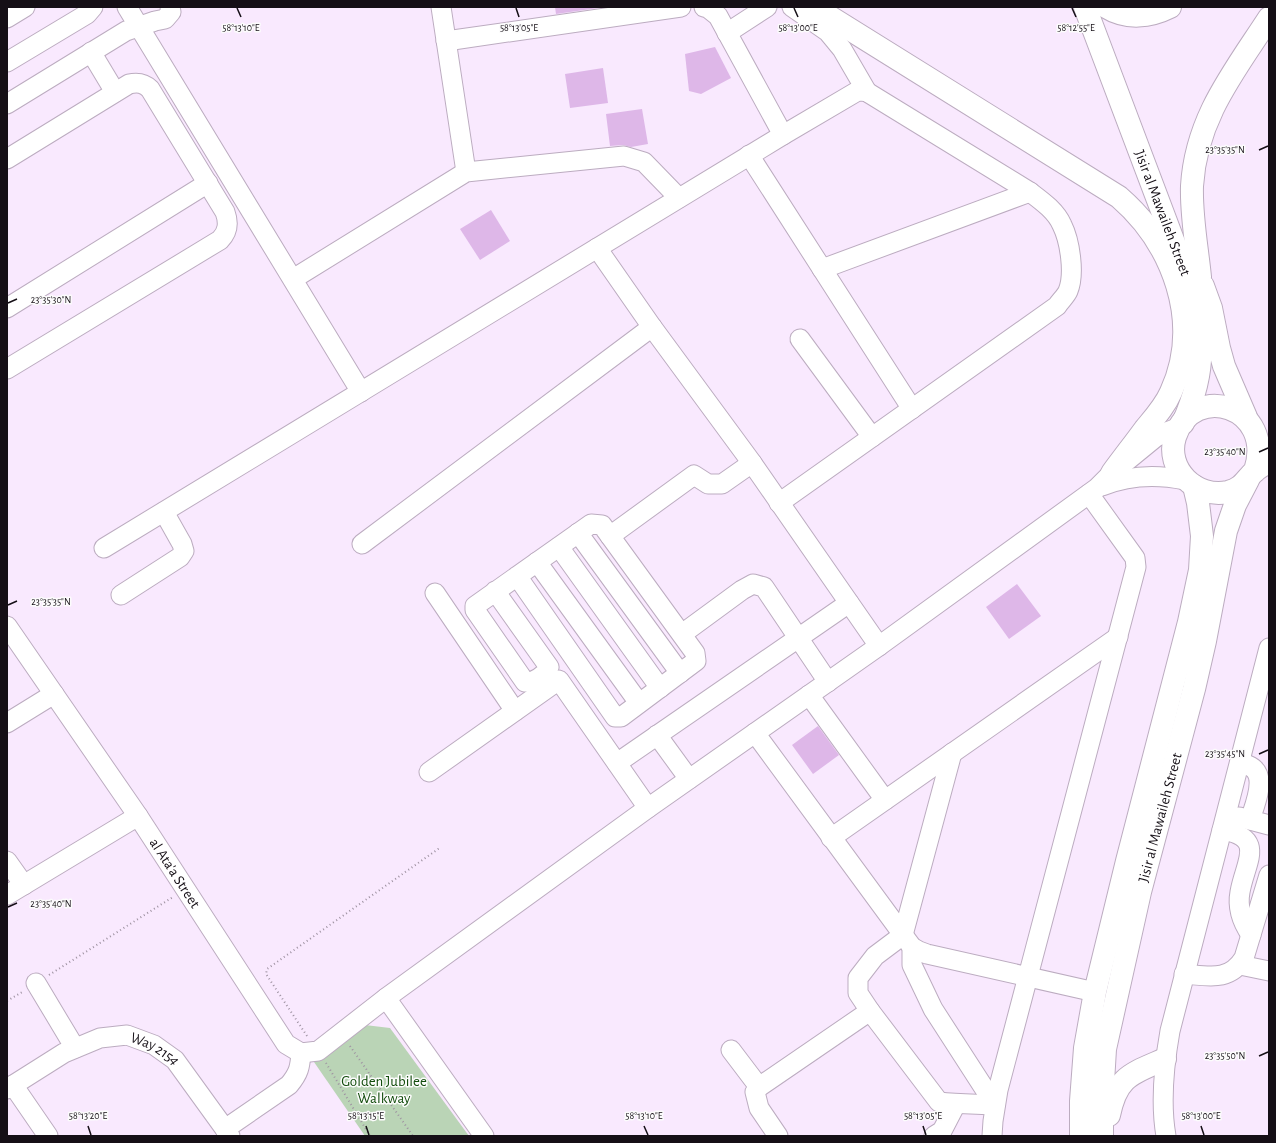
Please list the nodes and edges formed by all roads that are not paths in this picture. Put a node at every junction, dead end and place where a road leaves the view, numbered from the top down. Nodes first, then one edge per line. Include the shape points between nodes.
1 (25, 7) edge
2 (93, 7) edge
3 (127, 7) edge
4 (170, 7) edge
5 (441, 7) edge
6 (681, 7) edge
7 (704, 7) edge
8 (767, 7) edge
9 (792, 7) edge
10 (814, 7) edge
11 (1085, 7) edge
12 (1097, 7) edge
13 (1106, 7) edge
14 (1170, 7) edge
15 (7, 18) edge
16 (148, 18) edge
17 (1269, 18) edge
18 (727, 33) junction
19 (446, 40) junction
20 (91, 52) junction
21 (7, 62) edge
22 (115, 92) junction
23 (867, 92) junction
24 (7, 104) edge
25 (783, 135) junction
26 (749, 155) junction
27 (7, 159) edge
28 (466, 172) junction
29 (208, 183) junction
30 (1030, 192) junction
31 (678, 198) junction
32 (1161, 247) junction
33 (598, 248) junction
34 (822, 269) junction
35 (1200, 277) junction
36 (293, 279) junction
37 (7, 308) edge
38 (652, 327) junction
39 (800, 339) dead end
40 (1201, 348) junction
41 (7, 369) edge
42 (361, 392) junction
43 (912, 409) junction
44 (1181, 425) junction
45 (1256, 425) edge
46 (872, 437) junction
47 (752, 463) junction
48 (1257, 471) edge
49 (1112, 473) junction
50 (1190, 483) junction
51 (1093, 491) junction
52 (779, 503) junction
53 (164, 512) junction
54 (578, 534) junction
55 (610, 536) junction
56 (362, 544) dead end
57 (559, 547) junction
58 (104, 548) dead end
59 (536, 562) junction
60 (517, 576) junction
61 (495, 591) junction
62 (435, 594) dead end
63 (121, 595) dead end
64 (849, 603) junction
65 (7, 626) edge
66 (682, 634) junction
67 (1118, 637) junction
68 (798, 638) junction
69 (879, 646) junction
70 (1269, 648) edge
71 (680, 673) junction
72 (828, 682) junction
73 (660, 688) junction
74 (54, 694) junction
75 (809, 695) junction
76 (640, 703) junction
77 (1262, 707) edge
78 (515, 712) junction
79 (7, 723) edge
80 (755, 733) junction
81 (657, 735) junction
82 (952, 753) junction
83 (1240, 762) junction
84 (617, 763) junction
85 (429, 772) dead end
86 (689, 779) junction
87 (885, 800) junction
88 (648, 808) junction
89 (138, 816) junction
90 (1250, 820) junction
91 (1224, 822) junction
92 (1269, 826) edge
93 (831, 838) junction
94 (7, 861) edge
95 (1269, 875) edge
96 (24, 885) junction
97 (7, 895) edge
98 (1263, 919) edge
99 (1251, 935) junction
100 (907, 941) junction
101 (1240, 965) junction
102 (1269, 971) edge
103 (1184, 974) junction
104 (1028, 977) junction
105 (36, 983) road end
106 (1095, 992) junction
107 (386, 998) junction
108 (870, 1011) junction
109 (75, 1048) junction
110 (731, 1050) dead end
111 (309, 1052) junction
112 (1165, 1059) junction
113 (10, 1087) edge
114 (759, 1087) junction
115 (956, 1104) junction
116 (995, 1106) junction
117 (228, 1133) edge
118 (48, 1136) edge
119 (484, 1136) edge
120 (778, 1136) edge
121 (934, 1136) edge
122 (992, 1136) edge
123 (1081, 1136) edge
124 (1104, 1136) edge
125 (1166, 1136) edge

1 - 15 street
2 - 21 street via 87,14
3 - 16 street
4 - 16 street via 171,12 165,19
5 - 19 street
6 - 19 street
7 - 18 street via 718,16
8 - 18 street
9 - 23 street via 828,32 842,49
10 - 32 main road via 1119,197 1142,220
11 - 40 main road, Jisir al Mawaileh Street via 1187,277
12 - 35 main road, Jisir al Mawaileh Street via 1161,168
13 - 14 main road via 1124,15 1137,16 1150,15
16 - 20 street
16 - 36 street
17 - 35 main road via 1218,96 1200,140 1192,202
18 - 25 street
19 - 28 street
20 - 22 street
20 - 24 street
22 - 27 street
22 - 29 street via 134,83 148,86
23 - 25 street via 856,92
23 - 30 street
25 - 26 street
26 - 31 street
26 - 34 street
28 - 31 street via 624,156 644,162
28 - 36 street
29 - 37 street
29 - 41 street via 227,218 228,228 220,240
30 - 34 street
30 - 43 street via 1049,207 1062,224 1068,242 1072,274 1068,292 1056,306
31 - 33 street
32 - 40 main road via 1178,276 1191,326
32 - 49 main road via 1175,278 1180,299 1184,326 1182,360 1163,406
33 - 38 street
33 - 42 street
34 - 43 street
35 - 45 main road, Jisir al Mawaileh Street via 1211,308 1224,366
36 - 42 street
38 - 47 street
38 - 56 street
39 - 46 street
40 - 44 main road, Jisir al Mawaileh Street via 1195,394
42 - 53 street
43 - 46 street
44 - 45 main road via 1191,414 1213,406 1236,410
44 - 49 street via 1156,438
44 - 50 main road via 1174,443 1174,460 1178,470
45 - 48 main road via 1261,448
46 - 52 street
47 - 52 street
47 - 55 street via 722,484 708,484 694,475
48 - 50 main road via 1238,487 1222,492 1205,491
48 - 124 main road, Jisir al Mawaileh Street via 1235,505 1226,532 1196,682 1140,892 1107,1042 1102,1099
49 - 51 street
50 - 51 street via 1155,475 1140,476 1125,478
50 - 106 main road, Jisir al Mawaileh Street via 1198,503 1202,536 1200,570
51 - 67 street via 1136,561 1136,570
51 - 69 street
52 - 64 street
53 - 58 street
53 - 63 street via 184,551 180,557
54 - 55 street via 591,524 602,525
54 - 57 street
54 - 71 street
55 - 66 street
57 - 59 street
57 - 73 street
59 - 60 street
59 - 76 street
60 - 61 street
60 - 76 street via 615,717 621,717
61 - 61 street via 548,667 546,672 530,683 525,682 475,610 475,606
62 - 78 street
64 - 68 street
64 - 69 street
65 - 74 street, al Ata'a Street
66 - 68 street via 753,584 764,587
66 - 71 street via 695,652 696,661
67 - 82 street
67 - 104 street
68 - 72 street
68 - 81 street
69 - 72 street
70 - 77 street
71 - 73 street
72 - 75 street
73 - 76 street
74 - 79 street
74 - 89 street, al Ata'a Street
75 - 80 street
75 - 87 street
77 - 83 street
78 - 84 street via 559,680
78 - 85 street
80 - 86 street
80 - 93 street
81 - 84 street
81 - 86 street
82 - 87 street
82 - 100 street
83 - 90 street via 1255,769 1259,777
83 - 91 street
84 - 88 street
86 - 88 street
87 - 93 street
88 - 107 street
89 - 96 street
89 - 111 street, al Ata'a Street via 286,1044
90 - 91 street
90 - 92 street
91 - 99 street via 1247,842 1250,848 1239,903 1244,926
91 - 103 street
93 - 100 street
94 - 96 street
95 - 98 street
96 - 97 street
98 - 99 street
99 - 101 street
100 - 104 street via 927,954
100 - 108 street via 875,956 858,978 858,993
100 - 116 street via 912,965 933,1009
101 - 102 street
101 - 103 street via 1218,976
103 - 112 street
104 - 106 street
104 - 116 street
105 - 109 street
106 - 123 main road, Jisir al Mawaileh Street via 1085,1048
107 - 111 street
107 - 119 street
108 - 114 street
108 - 115 street via 939,1102
109 - 113 street, Way 2154 via 64,1052
109 - 117 street, Way 2154 via 100,1038 127,1035 154,1045 175,1060
110 - 114 street
111 - 117 street via 289,1085
112 - 124 main road via 1129,1076 1119,1085 1112,1099
112 - 125 street
113 - 118 street
114 - 120 street via 755,1092 759,1108
115 - 116 street
115 - 121 street via 942,1130
116 - 122 street

